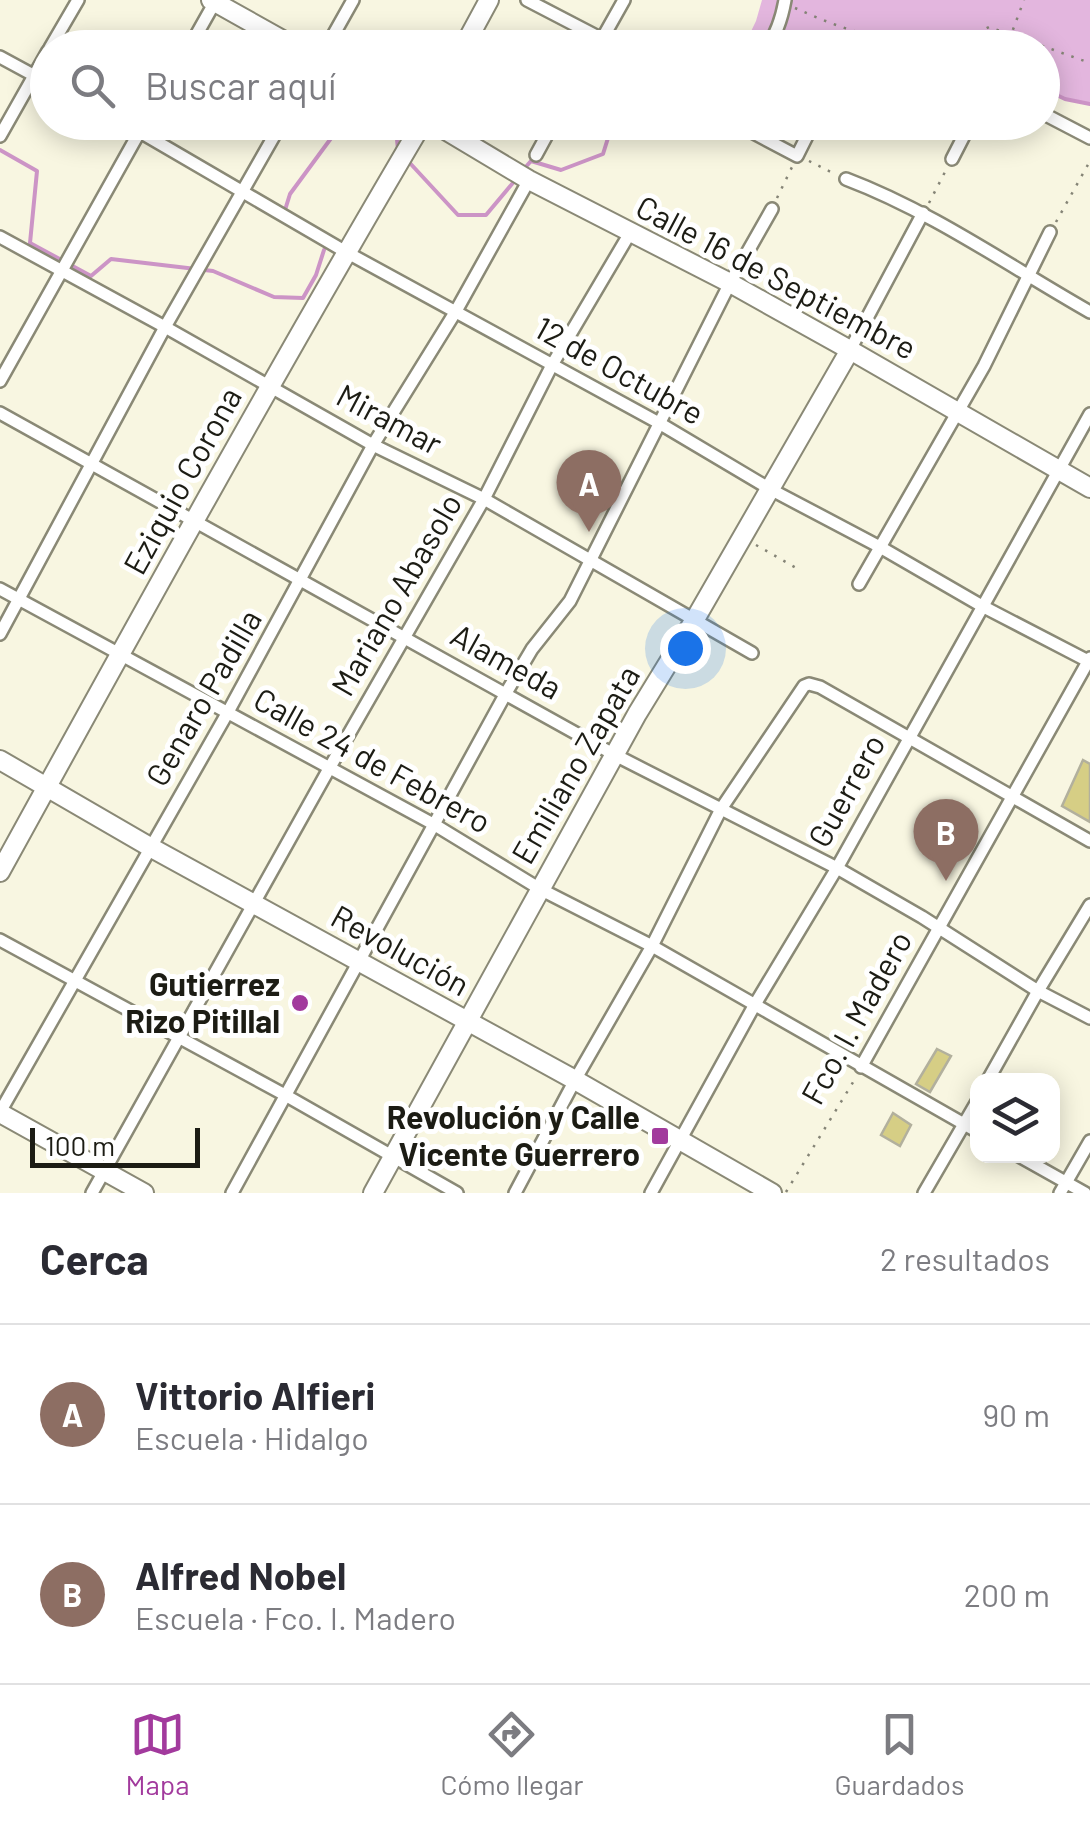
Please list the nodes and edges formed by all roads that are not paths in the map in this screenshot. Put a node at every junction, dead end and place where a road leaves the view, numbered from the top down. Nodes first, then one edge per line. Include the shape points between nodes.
1 (78, 0) edge
2 (353, 0) edge
3 (489, 0) edge
4 (527, 0) edge
5 (624, 0) edge
6 (214, 1) edge
7 (787, 3) edge
8 (61, 30) edge
9 (199, 30) edge
10 (265, 30) edge
11 (336, 30) edge
12 (473, 30) edge
13 (578, 30) edge
14 (609, 30) edge
15 (775, 30) edge
16 (0, 57) edge
17 (30, 74) edge
18 (30, 81) edge
19 (1060, 122) edge
20 (0, 136) edge
21 (1090, 138) edge
22 (136, 140) edge
23 (163, 140) edge
24 (272, 140) edge
25 (412, 140) edge
26 (462, 140) edge
27 (544, 140) edge
28 (767, 140) edge
29 (805, 140) edge
30 (962, 140) edge
31 (536, 155) dead end
32 (952, 159) road end
33 (521, 175) junction
34 (846, 179) road end
35 (242, 191) junction
36 (772, 209) road end
37 (923, 213) junction
38 (1050, 232) road end
39 (630, 233) junction
40 (0, 236) edge
41 (346, 252) junction
42 (61, 270) junction
43 (1027, 276) junction
44 (730, 283) junction
45 (456, 311) junction
46 (1090, 312) edge
47 (165, 327) junction
48 (850, 350) junction
49 (552, 365) junction
50 (0, 381) edge
51 (270, 388) junction
52 (958, 410) junction
53 (0, 413) edge
54 (1090, 414) edge
55 (658, 423) junction
56 (373, 445) junction
57 (90, 463) junction
58 (1060, 470) junction
59 (1090, 488) edge
60 (770, 489) junction
61 (484, 499) junction
62 (194, 520) junction
63 (880, 548) junction
64 (590, 558) junction
65 (301, 581) junction
66 (859, 584) dead end
67 (0, 589) edge
68 (20, 600) junction
69 (982, 606) junction
70 (694, 621) junction
71 (0, 634) edge
72 (404, 637) junction
73 (752, 654) dead end
74 (120, 655) junction
75 (1089, 660) edge
76 (506, 693) junction
77 (228, 712) junction
78 (908, 736) junction
79 (614, 755) junction
80 (0, 760) edge
81 (330, 767) junction
82 (47, 786) junction
83 (1012, 795) junction
84 (720, 810) junction
85 (435, 824) junction
86 (1090, 841) edge
87 (150, 846) junction
88 (837, 868) junction
89 (0, 872) edge
90 (540, 888) junction
91 (254, 903) junction
92 (1090, 906) edge
93 (939, 928) junction
94 (0, 940) edge
95 (652, 946) junction
96 (359, 961) junction
97 (74, 980) junction
98 (1038, 991) junction
99 (754, 1006) junction
100 (1090, 1018) edge
101 (468, 1023) junction
102 (179, 1037) junction
103 (861, 1066) junction
104 (992, 1073) edge
105 (575, 1080) junction
106 (285, 1094) junction
107 (0, 1113) edge
108 (970, 1114) edge
109 (964, 1124) junction
110 (970, 1127) edge
111 (680, 1140) junction
112 (1090, 1141) edge
113 (394, 1158) junction
114 (1029, 1163) edge
115 (104, 1170) junction
116 (1063, 1188) edge
117 (92, 1193) edge
118 (144, 1193) edge
119 (232, 1193) edge
120 (373, 1193) edge
121 (458, 1193) edge
122 (516, 1193) edge
123 (652, 1193) edge
124 (772, 1193) edge
125 (924, 1193) edge
126 (1086, 1193) edge

1 - 8 street
2 - 11 street
3 - 12 street
4 - 13 street
5 - 14 street
6 - 9 street
6 - 10 street
7 - 15 street
16 - 17 street
18 - 20 street
19 - 21 street
22 - 42 street
23 - 35 street, 12 de Octubre
24 - 35 street
25 - 41 street, Eziquio Corona
26 - 33 street, Calle 16 de Septiembre
27 - 31 street
28 - 29 street via 797,156
30 - 32 street
33 - 39 street, Calle 16 de Septiembre
33 - 45 street, Genaro Padilla
34 - 37 street
35 - 41 street, 12 de Octubre
35 - 47 street
36 - 44 street
37 - 43 street
37 - 48 street, Emiliano Zapata
38 - 43 street
39 - 44 street, Calle 16 de Septiembre
39 - 49 street, Mariano Abasolo
40 - 42 street, Miramar
41 - 45 street, 12 de Octubre
41 - 51 street, Eziquio Corona
42 - 47 street, Miramar
42 - 50 street
43 - 46 street
43 - 52 street
44 - 48 street, Calle 16 de Septiembre
44 - 55 street
45 - 49 street, 12 de Octubre
45 - 56 street, Genaro Padilla
47 - 51 street, Miramar
47 - 57 street
48 - 52 street, Calle 16 de Septiembre
48 - 60 street, Emiliano Zapata
49 - 55 street, 12 de Octubre
49 - 61 street, Mariano Abasolo
51 - 56 street, Miramar
51 - 62 street, Eziquio Corona
52 - 58 street, Calle 16 de Septiembre
52 - 63 street
53 - 57 street, Alameda
54 - 58 street, Guerrero
55 - 60 street, 12 de Octubre
55 - 64 street
56 - 61 street, Miramar
56 - 65 street, Genaro Padilla
57 - 62 street, Alameda
57 - 68 street
58 - 59 street, Calle 16 de Septiembre
58 - 69 street, Guerrero
60 - 63 street, 12 de Octubre
60 - 70 street, Emiliano Zapata
61 - 64 street, Miramar
61 - 72 street, Mariano Abasolo
62 - 65 street, Alameda
62 - 74 street, Eziquio Corona
63 - 66 street
63 - 69 street, 12 de Octubre
64 - 70 street, Miramar
64 - 76 street via 570,600
65 - 72 street, Alameda
65 - 77 street, Genaro Padilla
67 - 68 street, Calle 24 de Febrero
68 - 71 street
68 - 74 street, Calle 24 de Febrero
69 - 75 street, 12 de Octubre
69 - 78 street, Guerrero
70 - 73 street, Miramar
70 - 79 street, Emiliano Zapata
72 - 76 street, Alameda
72 - 81 street, Mariano Abasolo
74 - 77 street, Calle 24 de Febrero
74 - 82 street, Eziquio Corona
75 - 83 street, Fco. I. Madero
76 - 79 street, Alameda
76 - 85 street
77 - 81 street, Calle 24 de Febrero
77 - 87 street, Genaro Padilla
78 - 83 street
78 - 84 street via 809,684
78 - 88 street, Guerrero
79 - 84 street, Alameda
79 - 90 street, Emiliano Zapata
80 - 82 street, Revolución
81 - 85 street, Calle 24 de Febrero
81 - 91 street, Mariano Abasolo
82 - 87 street, Revolución
82 - 89 street, Eziquio Corona
83 - 86 street
83 - 93 street, Fco. I. Madero
84 - 88 street, Alameda
84 - 95 street
85 - 90 street, Calle 24 de Febrero
85 - 96 street
87 - 91 street, Revolución
87 - 97 street, Genaro Padilla
88 - 93 street, Alameda
88 - 99 street, Guerrero
90 - 95 street, Calle 24 de Febrero
90 - 101 street, Emiliano Zapata
91 - 96 street, Revolución
91 - 102 street, Mariano Abasolo
92 - 98 street
93 - 98 street, Alameda
93 - 103 street, Fco. I. Madero
94 - 97 street
95 - 99 street, Calle 24 de Febrero
95 - 105 street
96 - 101 street, Revolución
96 - 106 street
97 - 102 street
97 - 107 street, Genaro Padilla
98 - 100 street, Alameda
98 - 104 street
99 - 103 street, Calle 24 de Febrero
99 - 111 street, Guerrero
101 - 105 street, Revolución
101 - 113 street, Emiliano Zapata
102 - 106 street
102 - 115 street, Mariano Abasolo
103 - 109 street, Calle 24 de Febrero
105 - 111 street, Revolución
105 - 122 street
106 - 113 street
106 - 119 street
107 - 115 street
108 - 109 street
109 - 110 street, Calle 24 de Febrero
109 - 125 street
111 - 123 street, Guerrero
111 - 124 street, Revolución
112 - 116 street
113 - 120 street, Emiliano Zapata
113 - 121 street
114 - 116 street
115 - 117 street, Mariano Abasolo
115 - 118 street
116 - 126 street

